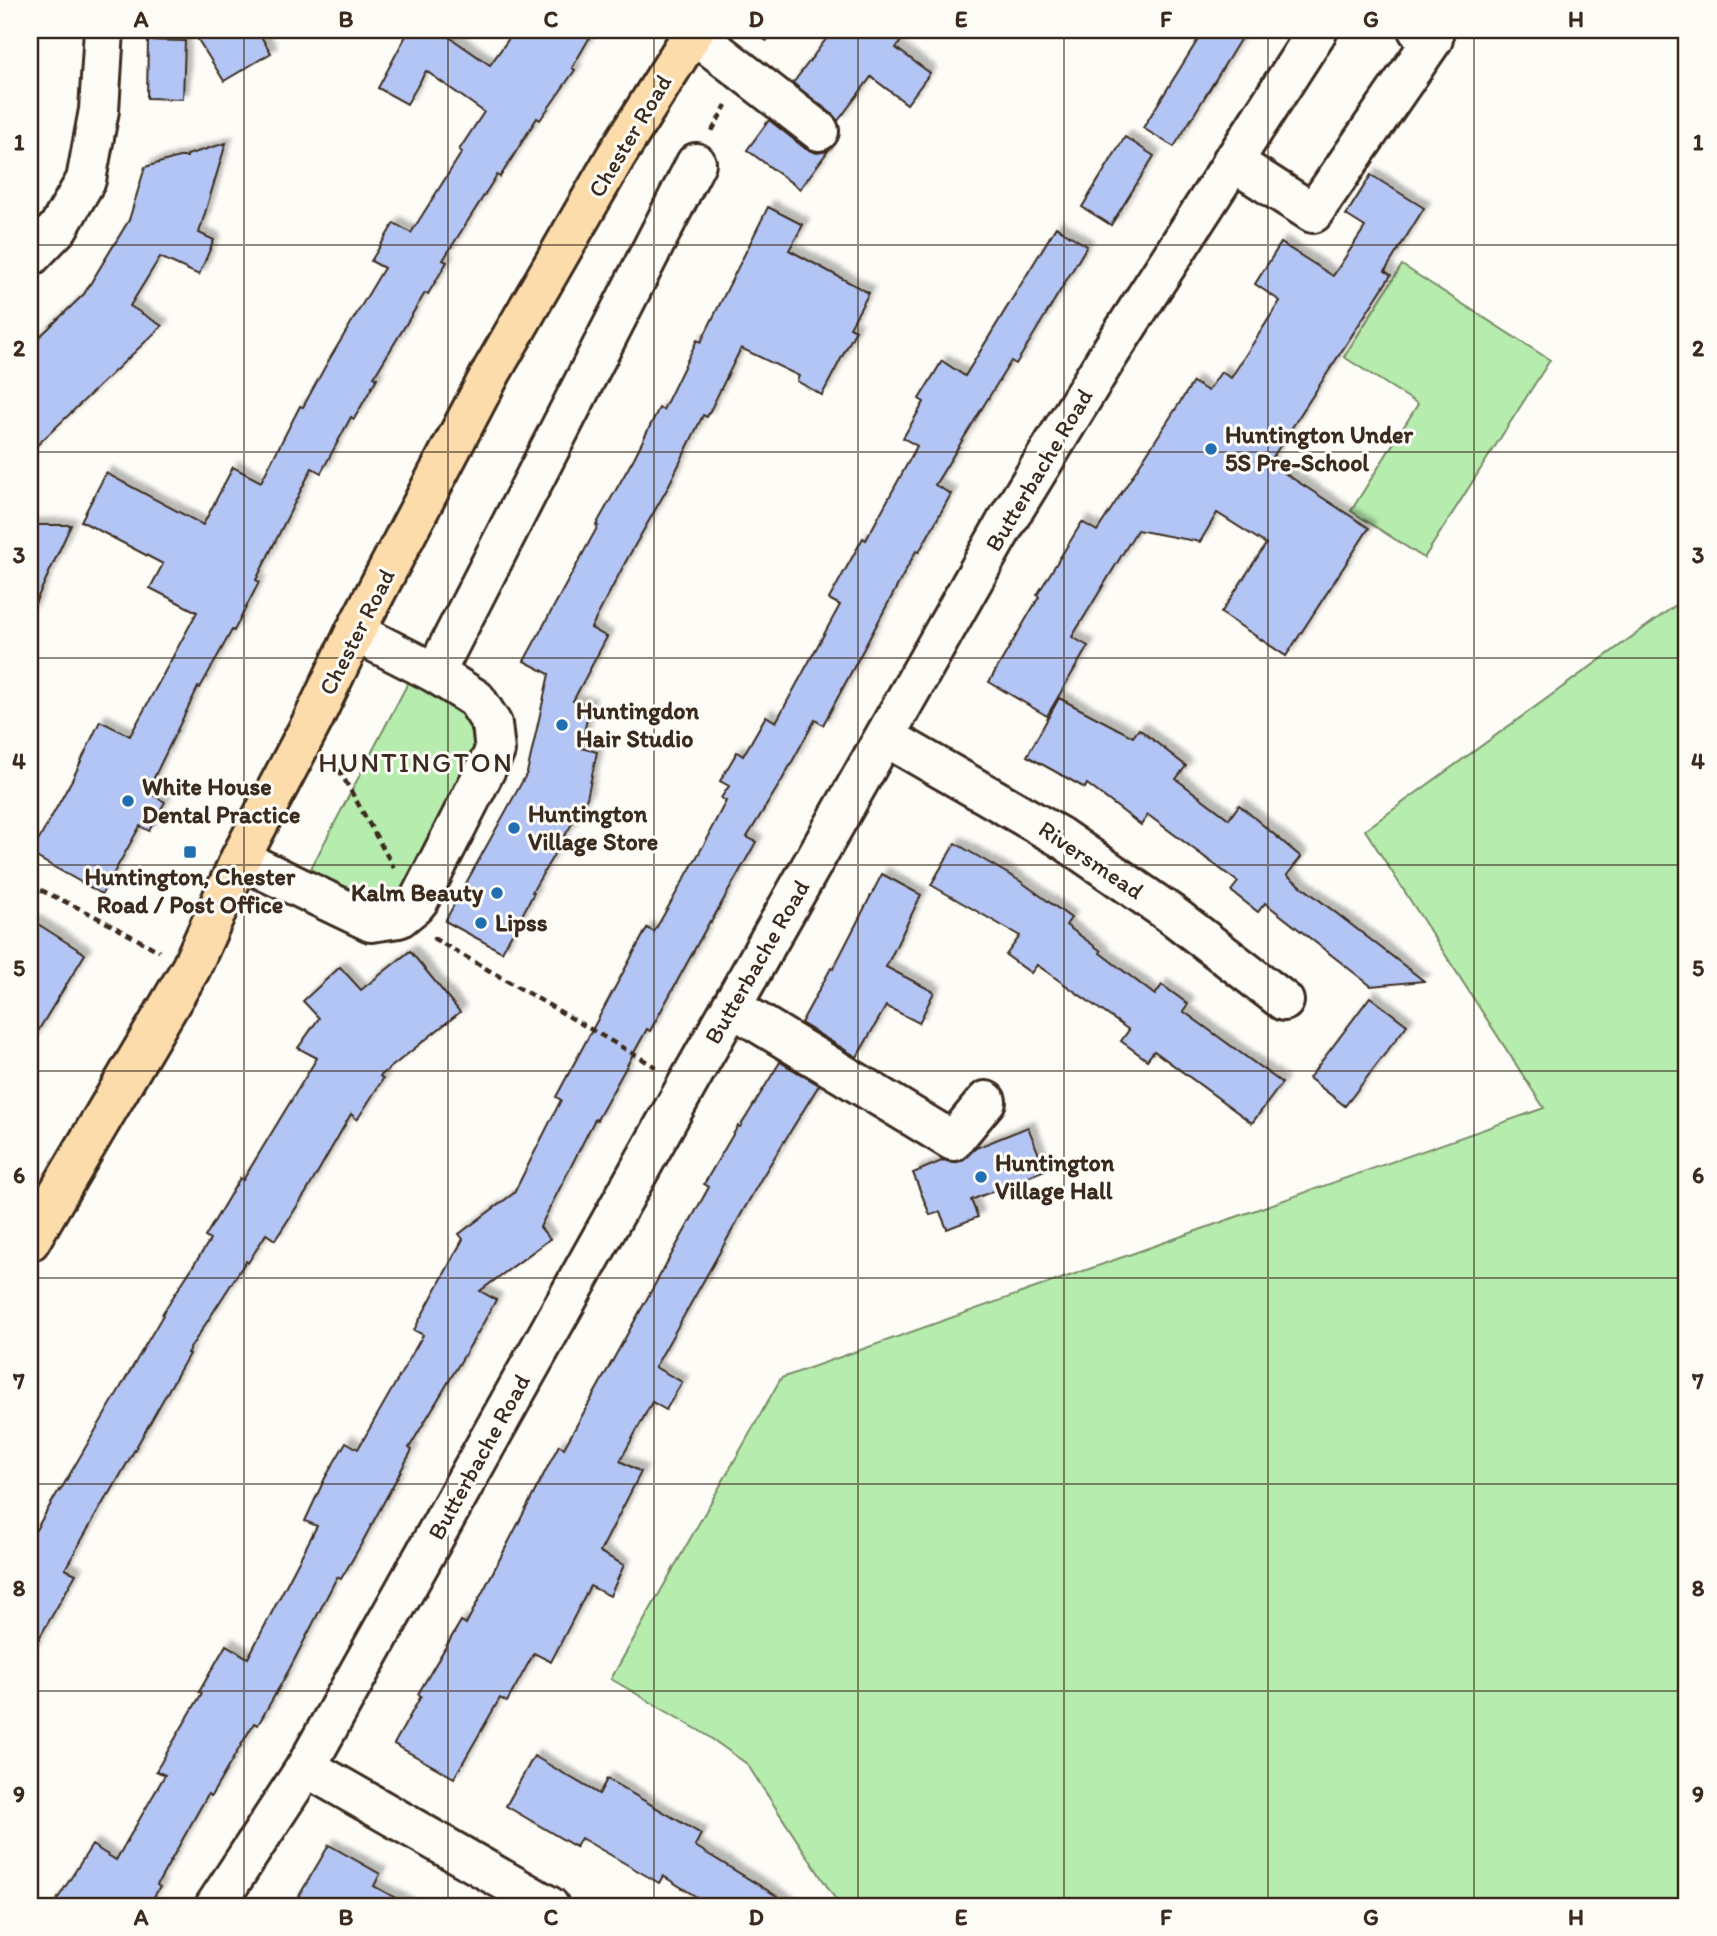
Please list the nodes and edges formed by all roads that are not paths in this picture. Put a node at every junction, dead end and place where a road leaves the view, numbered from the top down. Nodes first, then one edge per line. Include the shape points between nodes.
1 (104, 30) edge
2 (1318, 30) edge
3 (1418, 30) edge
4 (692, 31) edge
5 (819, 131) dead end
6 (1232, 161) junction
7 (696, 163) dead end
8 (30, 257) edge
9 (355, 632) junction
10 (435, 673) junction
11 (886, 737) junction
12 (240, 859) junction
13 (1284, 1001) dead end
14 (732, 1007) junction
15 (986, 1101) dead end
16 (30, 1241) edge
17 (306, 1767) junction
18 (215, 1906) edge
19 (549, 1906) edge

1 - 8 street via 99,110 86,180 58,228
2 - 6 street, Butterbache Road
3 - 6 street via 1433,39 1313,213
4 - 5 street
4 - 9 main road, Chester Road via 492,371
6 - 11 street, Butterbache Road via 1005,524
7 - 10 street
9 - 10 street
9 - 12 main road, Chester Road
10 - 12 street via 476,699 492,724 495,751 407,911 370,922
11 - 13 street, Riversmead via 1060,837
11 - 14 street, Butterbache Road
12 - 16 main road, Chester Road via 191,968
14 - 15 street via 953,1141
14 - 17 street, Butterbache Road
17 - 18 street, Butterbache Road
17 - 19 street

